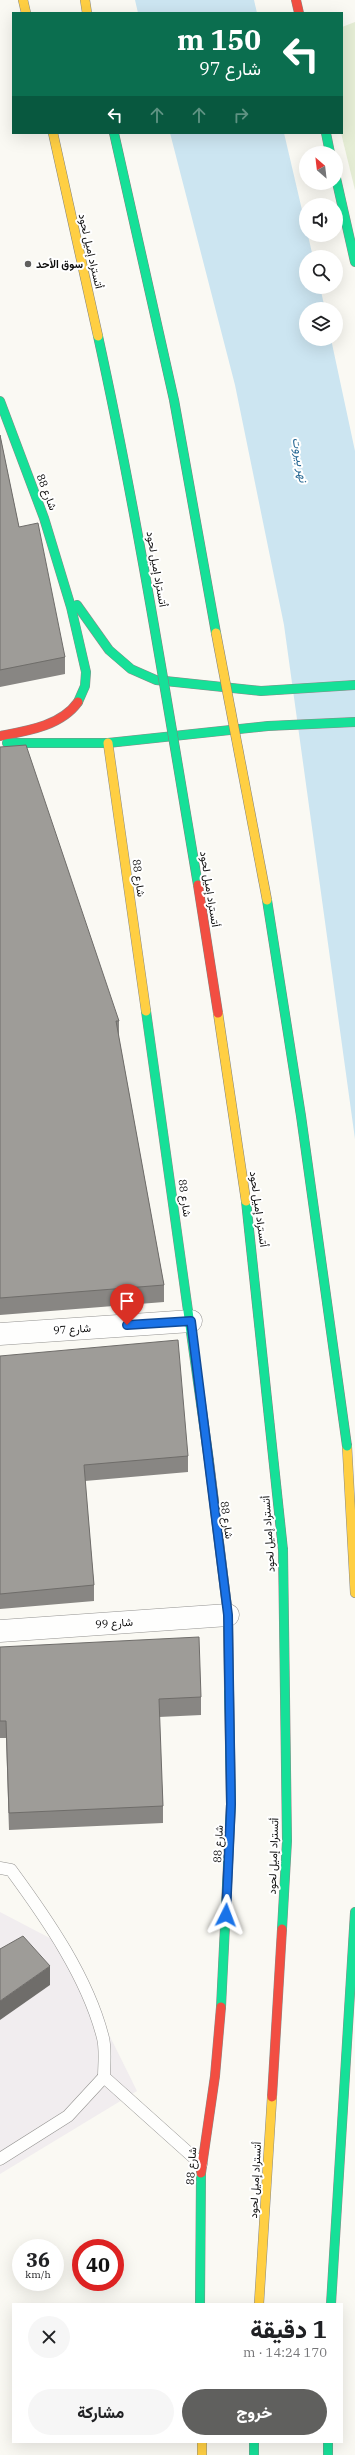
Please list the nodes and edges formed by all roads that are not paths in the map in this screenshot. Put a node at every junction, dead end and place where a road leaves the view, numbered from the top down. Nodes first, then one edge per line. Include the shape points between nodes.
1 (23, 0) edge
2 (84, 0) edge
3 (296, 0) edge
4 (26, 12) edge
5 (87, 12) edge
6 (299, 12) edge
7 (52, 134) edge
8 (114, 134) edge
9 (326, 134) edge
10 (329, 146) edge
11 (339, 190) edge
12 (355, 262) edge
13 (0, 401) edge
14 (69, 592) junction
15 (355, 685) edge
16 (355, 722) edge
17 (0, 736) edge
18 (0, 743) edge
19 (108, 743) junction
20 (191, 1321) junction
21 (0, 1334) edge
22 (355, 1593) edge
23 (228, 1615) junction
24 (0, 1630) edge
25 (0, 1868) edge
26 (355, 1912) edge
27 (104, 2077) junction
28 (0, 2159) edge
29 (201, 2164) junction
30 (200, 2303) edge
31 (259, 2303) edge
32 (331, 2303) edge
33 (202, 2443) edge
34 (254, 2443) edge
35 (328, 2443) edge
36 (202, 2455) edge
37 (254, 2455) edge
38 (328, 2455) edge

1 - 4 main road
2 - 5 main road
3 - 6 main road
7 - 31 main road, أتستراد إميل لحود, bridge via 116,419 158,644 220,1021 251,1235 283,1550 287,1841
8 - 22 main road, bridge via 174,400 217,638 259,849 301,1116 347,1446
9 - 10 main road
11 - 12 main road
13 - 14 main road, شارع 88
14 - 15 main road via 109,650 131,669 156,680 262,691
14 - 17 main road via 87,677 82,694 72,709 53,721
16 - 19 main road via 268,726
18 - 19 main road
19 - 20 main road, شارع 88
20 - 21 street, شارع 97
20 - 23 main road, شارع 88
23 - 24 street, شارع 99
23 - 29 main road, شارع 88 via 231,1804 224,1962 215,2076
25 - 27 lane via 10,1870 50,1924 88,1996 103,2039
26 - 32 main road
27 - 28 lane via 68,2116
27 - 29 lane
29 - 30 main road, شارع 88
33 - 36 main road
34 - 37 main road
35 - 38 main road

